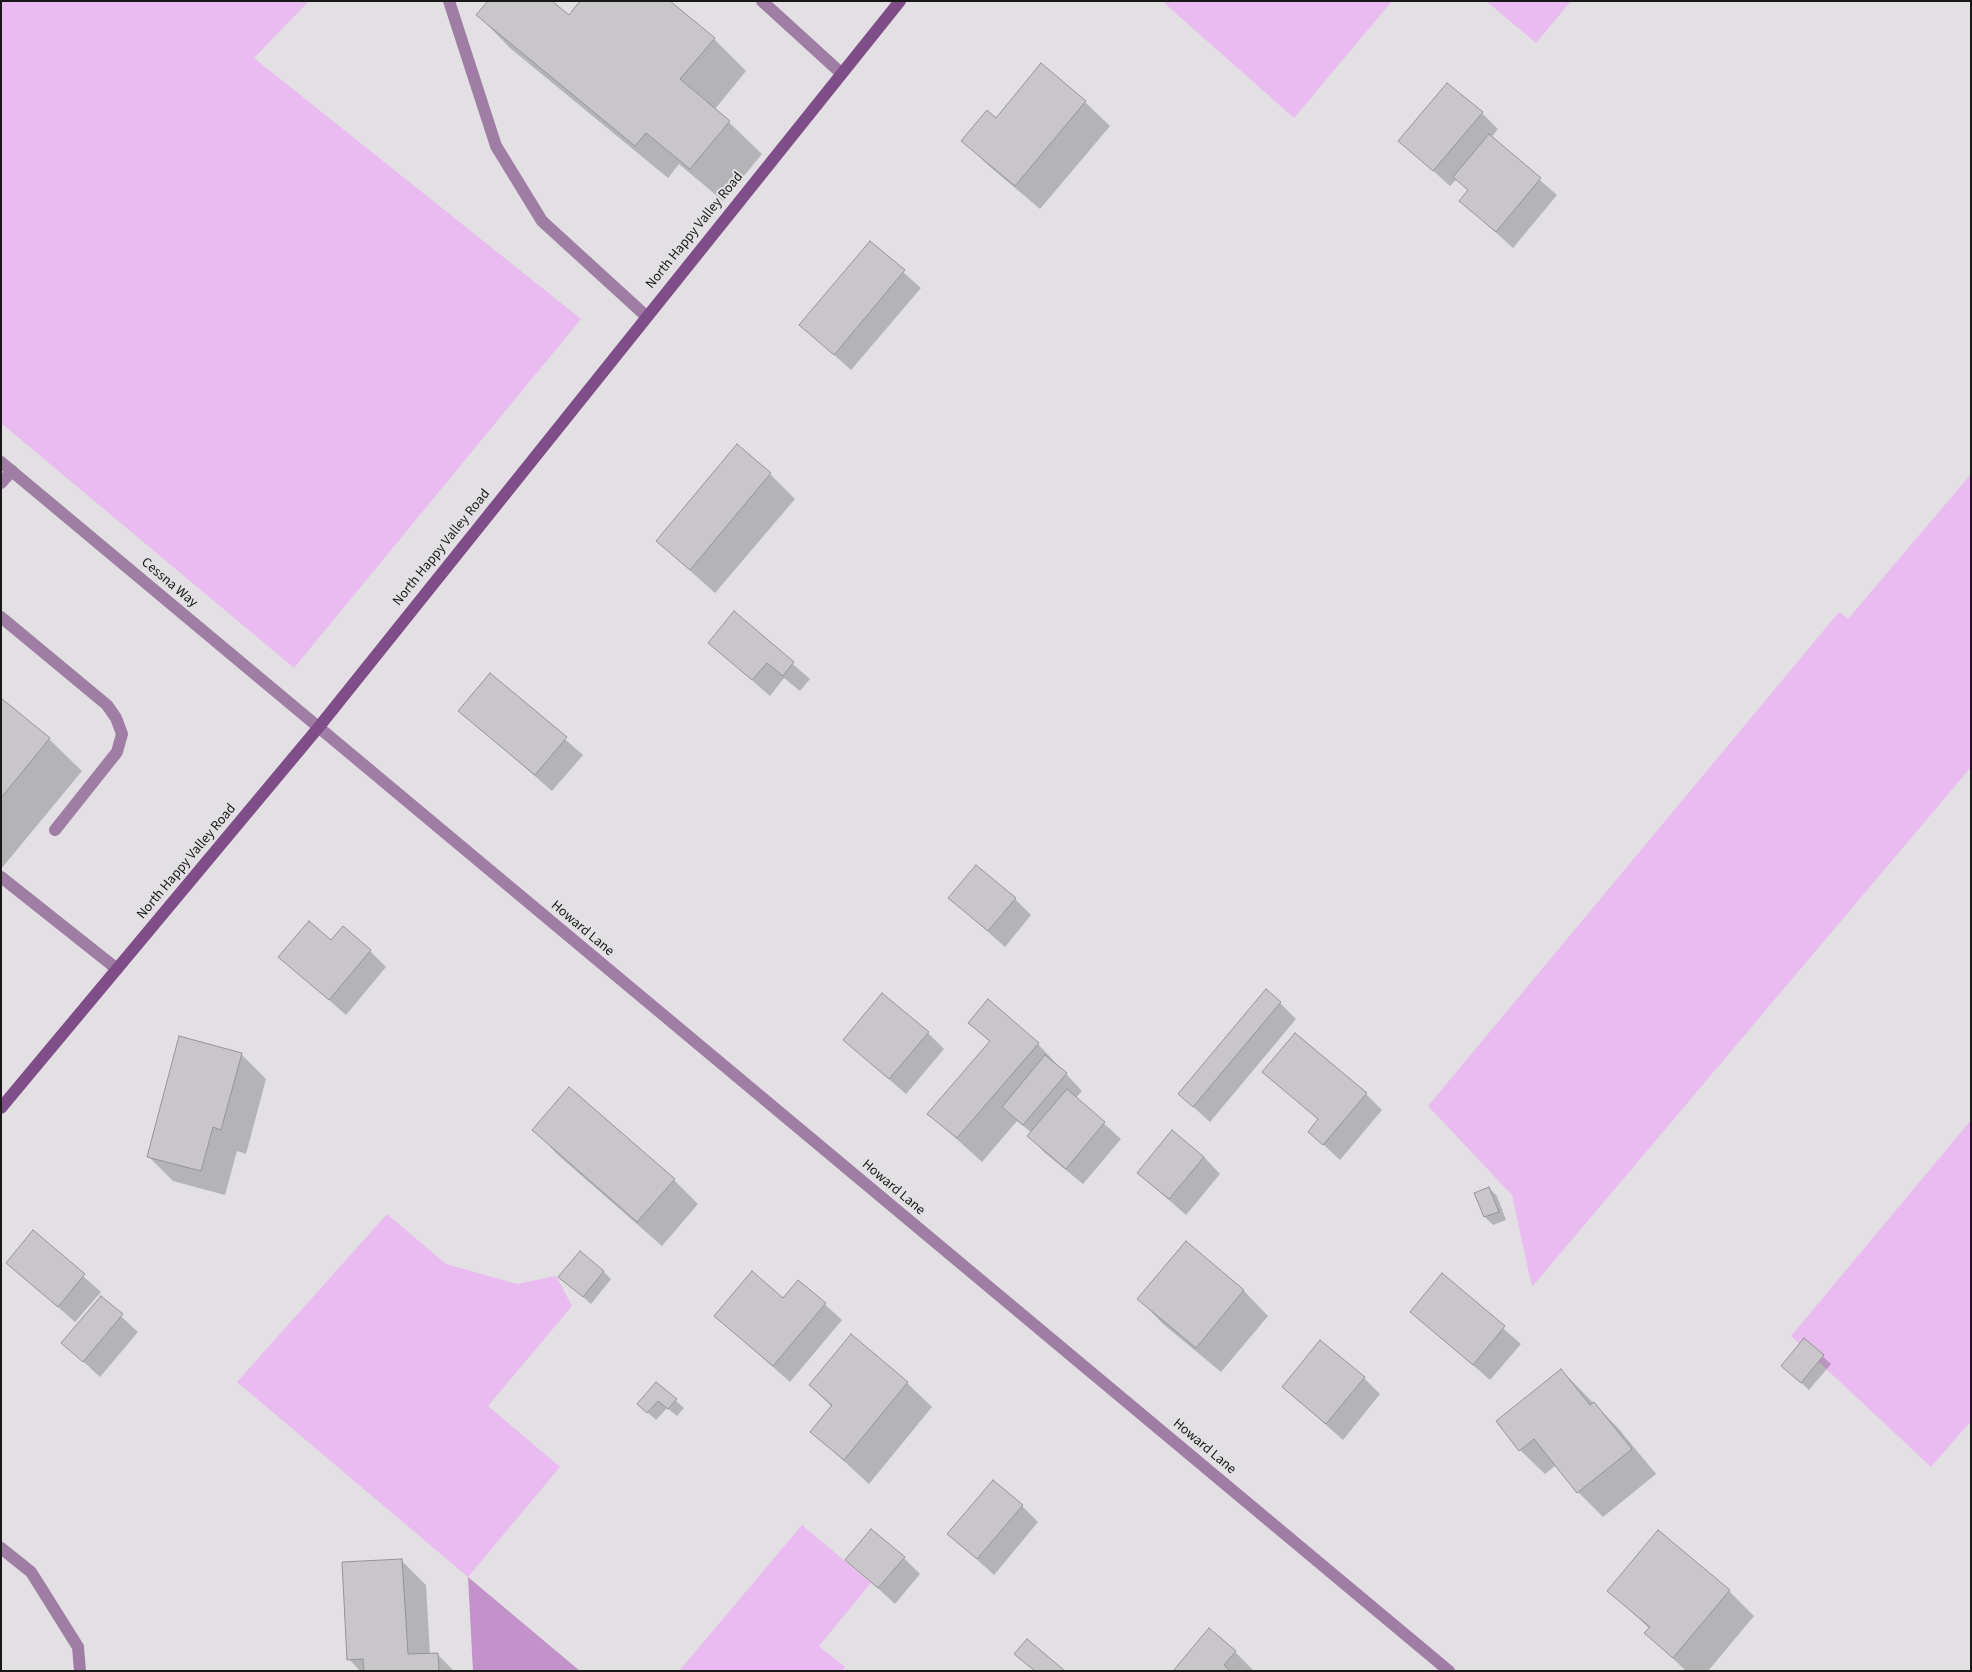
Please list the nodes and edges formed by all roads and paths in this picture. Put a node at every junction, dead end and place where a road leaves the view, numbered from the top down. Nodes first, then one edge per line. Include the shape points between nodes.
1 (449, 1) edge
2 (762, 1) edge
3 (900, 1) edge
4 (841, 73) junction
5 (646, 316) junction
6 (1, 462) edge
7 (12, 471) junction
8 (1, 484) edge
9 (1, 617) edge
10 (318, 728) junction
11 (55, 830) dead end
12 (1, 877) edge
13 (117, 969) junction
14 (1, 1108) edge
15 (1, 1548) edge
16 (80, 1671) edge
17 (1449, 1671) edge

1 - 5 street via 496,146 542,221
2 - 4 street
3 - 4 main road, North Happy Valley Road
4 - 5 main road, North Happy Valley Road
5 - 10 main road, North Happy Valley Road
6 - 7 street, Cessna Way
7 - 8 street
7 - 10 street, Cessna Way
9 - 11 street via 107,705 122,734 116,752
10 - 13 main road, North Happy Valley Road
10 - 17 street, Howard Lane
12 - 13 street
13 - 14 main road, North Happy Valley Road
15 - 16 street via 31,1572 78,1647

